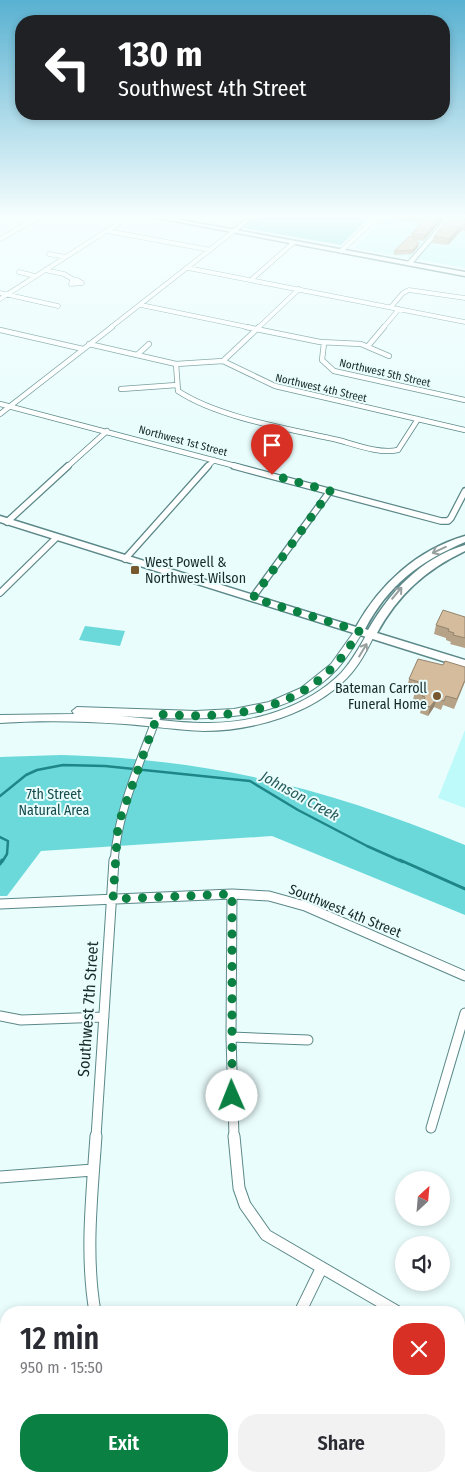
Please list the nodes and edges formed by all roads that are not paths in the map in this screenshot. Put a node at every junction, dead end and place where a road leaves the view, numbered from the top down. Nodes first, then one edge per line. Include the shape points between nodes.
1 (21, 285) edge
2 (166, 285) edge
3 (276, 285) edge
4 (299, 290) junction
5 (0, 293) edge
6 (7, 294) junction
7 (465, 298) edge
8 (0, 299) edge
9 (141, 305) junction
10 (58, 306) dead end
11 (391, 307) junction
12 (399, 309) junction
13 (465, 322) edge
14 (257, 329) junction
15 (0, 330) edge
16 (324, 343) junction
17 (89, 344) junction
18 (149, 344) dead end
19 (368, 346) junction
20 (83, 349) junction
21 (136, 355) junction
22 (389, 356) dead end
23 (223, 361) junction
24 (176, 364) junction
25 (178, 385) junction
26 (121, 389) dead end
27 (465, 400) edge
28 (0, 404) edge
29 (11, 406) junction
30 (0, 414) edge
31 (418, 420) junction
32 (465, 430) edge
33 (107, 431) junction
34 (214, 460) junction
35 (330, 491) junction
36 (465, 491) edge
37 (4, 520) edge
38 (57, 537) junction
39 (465, 539) edge
40 (465, 548) edge
41 (125, 559) junction
42 (0, 594) edge
43 (253, 598) junction
44 (359, 631) junction
45 (371, 634) junction
46 (465, 664) edge
47 (0, 713) edge
48 (156, 718) junction
49 (0, 719) edge
50 (232, 894) junction
51 (113, 899) junction
52 (0, 904) edge
53 (465, 976) edge
54 (465, 1012) edge
55 (0, 1016) edge
56 (104, 1016) junction
57 (231, 1037) junction
58 (308, 1040) dead end
59 (430, 1128) dead end
60 (94, 1170) junction
61 (0, 1177) edge
62 (321, 1269) junction
63 (94, 1306) edge
64 (303, 1306) edge
65 (387, 1306) edge

1 - 6 street
2 - 9 street
3 - 4 street
4 - 11 street
4 - 14 street
5 - 6 street
6 - 8 street
6 - 10 street
7 - 11 street via 415,288 405,291
9 - 14 street
9 - 17 street
11 - 12 street
12 - 13 street
12 - 19 street
14 - 16 street
14 - 23 street
15 - 20 street
16 - 19 street
16 - 27 street, Northwest 5th Street via 322,360 334,371
17 - 20 street
17 - 21 street, Northwest 4th Street
18 - 21 street
19 - 22 street
20 - 29 street
21 - 24 street, Northwest 4th Street
23 - 24 street, Northwest 4th Street
23 - 31 street, Northwest 4th Street via 275,386
24 - 25 street
25 - 26 street
25 - 31 street via 180,394 188,399 241,416 395,453
28 - 29 street, Northwest 1st Street
29 - 30 street
29 - 33 street, Northwest 1st Street
31 - 32 street, Northwest 4th Street
33 - 34 street, Northwest 1st Street
33 - 37 street
34 - 35 street, Northwest 1st Street
34 - 41 street
35 - 36 street, Northwest 1st Street via 448,521
35 - 43 street
37 - 38 main road
38 - 41 main road
38 - 42 street
39 -> 44 main road via 426,556 398,576 378,597
45 -> 40 main road via 387,606 408,582 436,562
41 - 43 main road
43 - 44 main road
44 - 45 main road
44 - 48 main road via 333,669 309,688 286,700 230,715
45 - 46 main road
48 -> 45 main road via 191,726 231,725 297,706 338,681 356,660
47 - 48 main road via 97,711
48 - 49 main road
48 - 51 street, Southwest 7th Street via 116,835
50 - 51 street, Southwest 4th Street
50 - 53 street, Southwest 4th Street via 269,896 305,906
50 - 57 street
51 - 52 street, Southwest 4th Street
51 - 56 street, Southwest 7th Street
54 - 59 street
55 - 56 street via 22,1020
56 - 60 street, Southwest 7th Street
57 - 58 street
57 - 62 street via 234,1154 244,1205 266,1235
60 - 61 street
60 - 63 street, Southwest 7th Street via 90,1243
62 - 64 street
62 - 65 street

